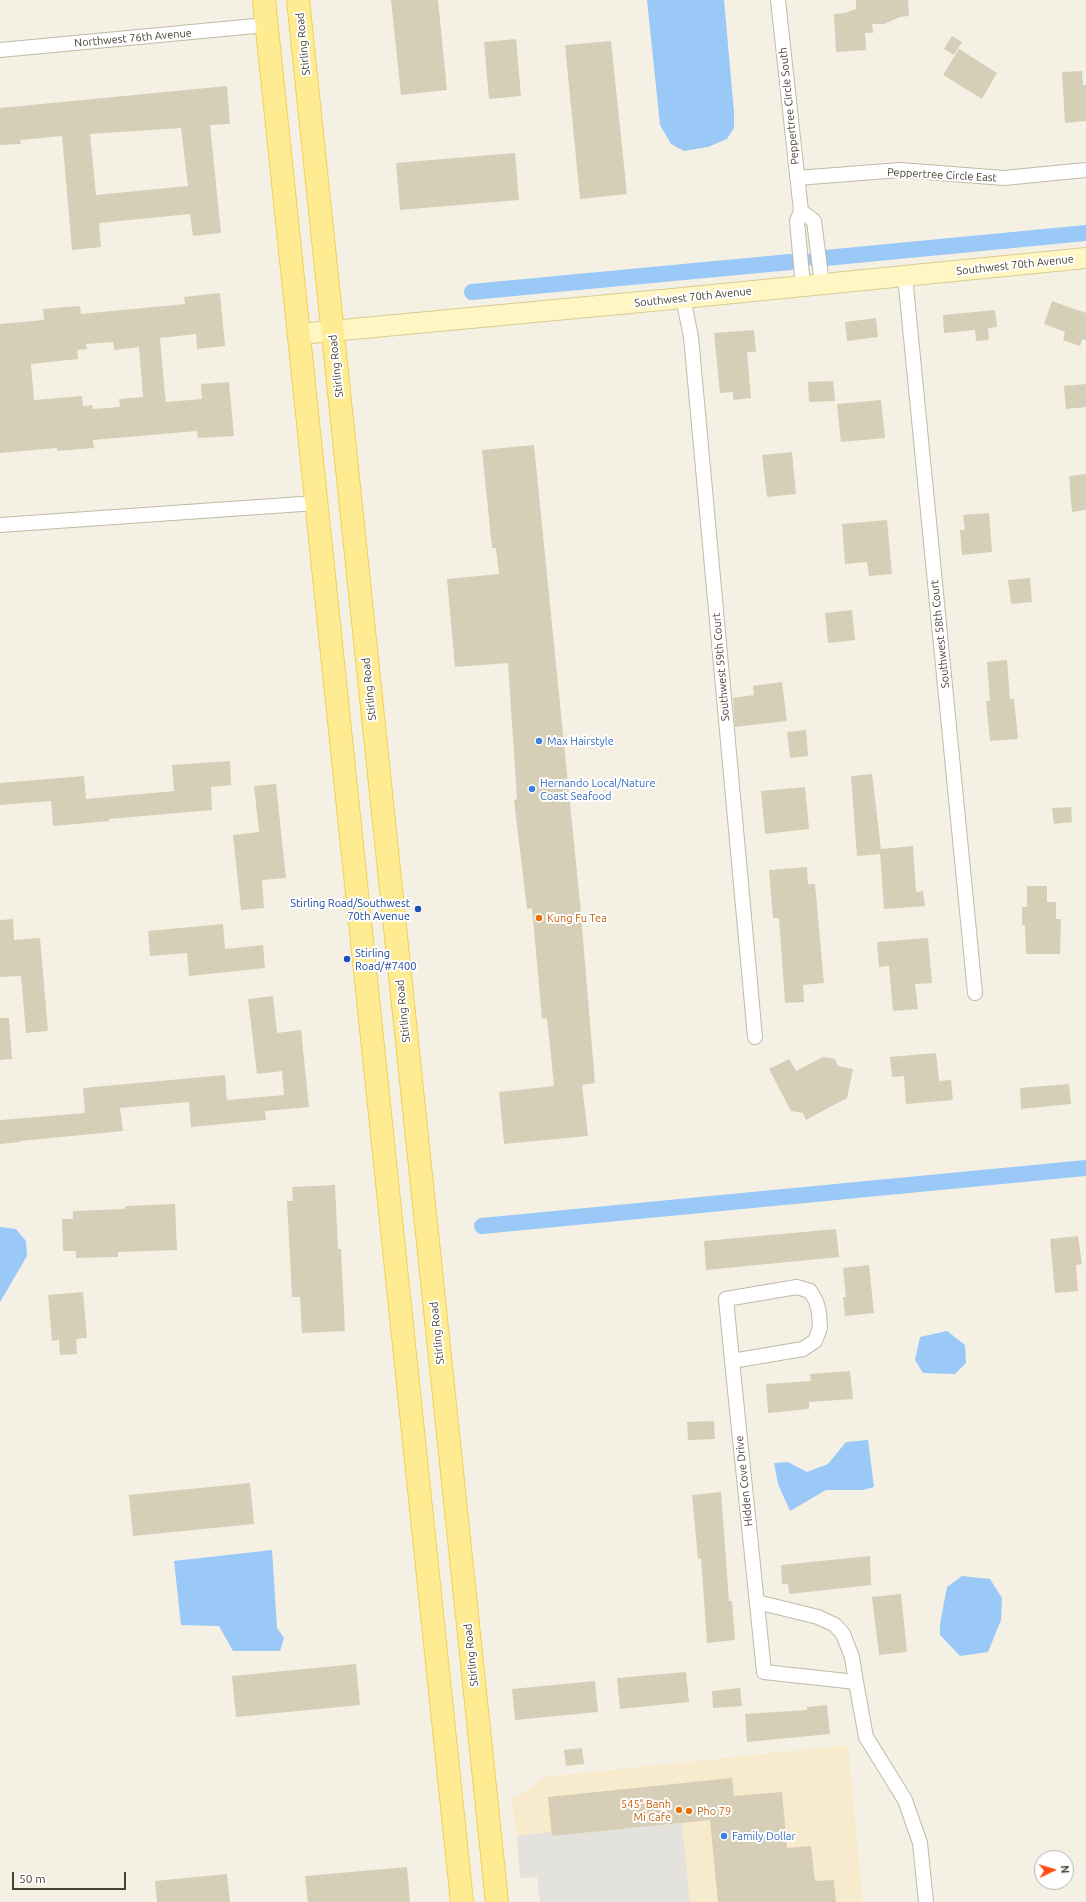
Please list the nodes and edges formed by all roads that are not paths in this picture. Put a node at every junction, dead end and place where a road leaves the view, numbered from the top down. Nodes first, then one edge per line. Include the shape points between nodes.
1 (264, 0) edge
2 (298, 0) edge
3 (778, 0) edge
4 (266, 25) junction
5 (0, 50) edge
6 (1086, 170) edge
7 (797, 178) junction
8 (801, 211) junction
9 (1086, 258) edge
10 (905, 276) junction
11 (813, 285) junction
12 (683, 298) junction
13 (332, 330) junction
14 (300, 334) junction
15 (316, 503) junction
16 (0, 525) edge
17 (369, 688) junction
18 (336, 690) junction
19 (975, 993) dead end
20 (755, 1037) dead end
21 (732, 1361) junction
22 (757, 1602) junction
23 (856, 1682) junction
24 (462, 1902) edge
25 (497, 1902) edge
26 (926, 1902) edge

1 - 4 main road
2 - 13 main road, Stirling Road
3 - 7 street, Peppertree Circle South
4 - 5 street, Northwest 76th Avenue
4 - 14 main road
6 - 7 street, Peppertree Circle East via 1004,178 900,170
7 - 8 street, Peppertree Circle South
8 - 11 street, Peppertree Circle South via 797,221
8 - 11 street via 814,221
9 - 10 street, Southwest 70th Avenue
10 - 11 street, Southwest 70th Avenue
10 - 19 street, Southwest 58th Court
11 - 12 street, Southwest 70th Avenue
12 - 13 street, Southwest 70th Avenue
12 - 20 street, Southwest 59th Court via 692,345
13 - 14 street, Southwest 70th Avenue
13 - 17 main road, Stirling Road
14 - 15 main road
15 - 16 street
15 - 18 main road
17 - 18 main road
17 - 25 main road, Stirling Road
18 - 24 main road
21 - 21 street, Hidden Cove Drive via 803,1349 815,1341 820,1328 819,1312 810,1291 797,1287 726,1299
21 - 22 street, Hidden Cove Drive
22 - 23 street via 835,1625 843,1634 852,1657
22 - 23 street, Hidden Cove Drive via 764,1672
23 - 26 street via 866,1737 905,1800 920,1843

